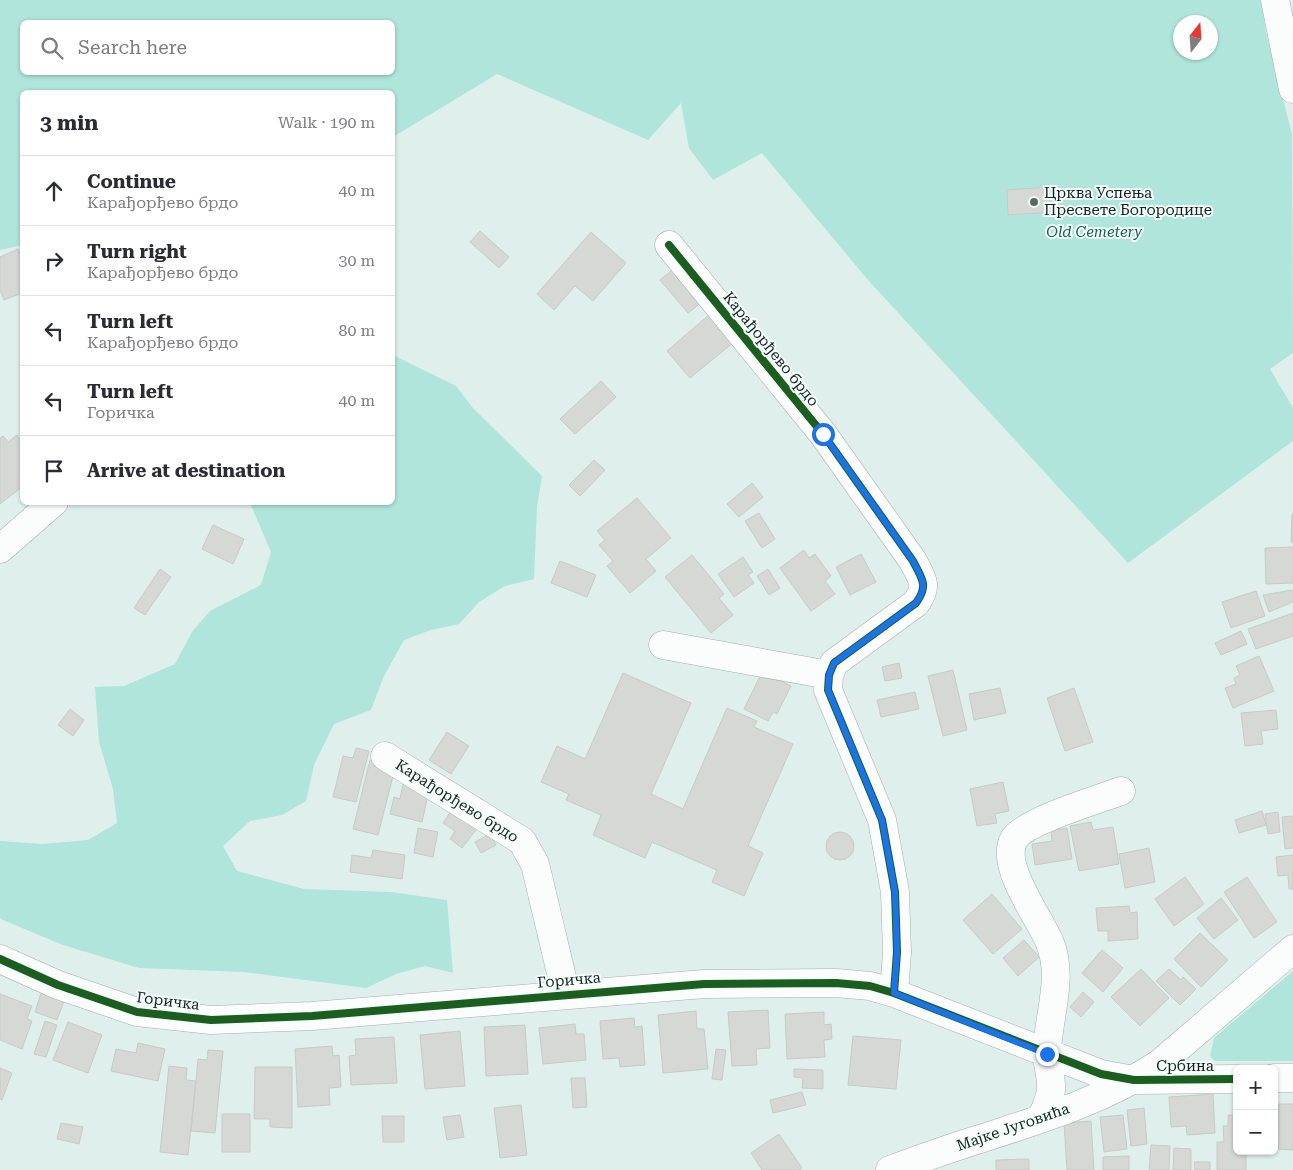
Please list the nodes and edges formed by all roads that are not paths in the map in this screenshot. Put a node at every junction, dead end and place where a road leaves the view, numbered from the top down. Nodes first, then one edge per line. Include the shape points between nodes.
1 (1275, 0) edge
2 (1293, 89) edge
3 (669, 245) dead end
4 (51, 505) edge
5 (0, 549) edge
6 (662, 645) dead end
7 (829, 675) junction
8 (385, 756) dead end
9 (1121, 791) dead end
10 (1293, 948) edge
11 (0, 959) edge
12 (894, 993) junction
13 (566, 994) junction
14 (1206, 1023) junction
15 (1047, 1054) junction
16 (1278, 1078) edge
17 (1293, 1078) edge
18 (1134, 1080) junction
19 (1225, 1080) edge
20 (1041, 1119) junction
21 (890, 1170) edge

1 - 2 street
3 - 7 street, Карађорђево брдо via 823,434 913,561 924,582 923,593 916,603 834,663
4 - 5 street
6 - 7 street
7 - 12 street via 828,690 882,820 895,892 897,952
8 - 13 street, Карађорђево брдо via 522,841 535,864
9 - 15 street via 1032,824 1015,837 1011,846 1013,864 1023,892 1051,944 1056,965
10 - 14 street, Мајке Југовића
11 - 13 street, Горичка via 58,985 137,1012 176,1018 211,1020 312,1016
12 - 13 street, Горичка via 870,986 795,982 704,984
12 - 15 street, Горичка
14 - 18 street, Мајке Југовића via 1159,1064
14 - 19 street via 1195,1060 1203,1072
15 - 18 street, Горичка via 1101,1074
15 - 20 street via 1051,1092
16 - 17 street
18 - 19 street, Србина
18 - 20 street, Мајке Југовића via 1098,1098
20 - 21 street, Мајке Југовића

